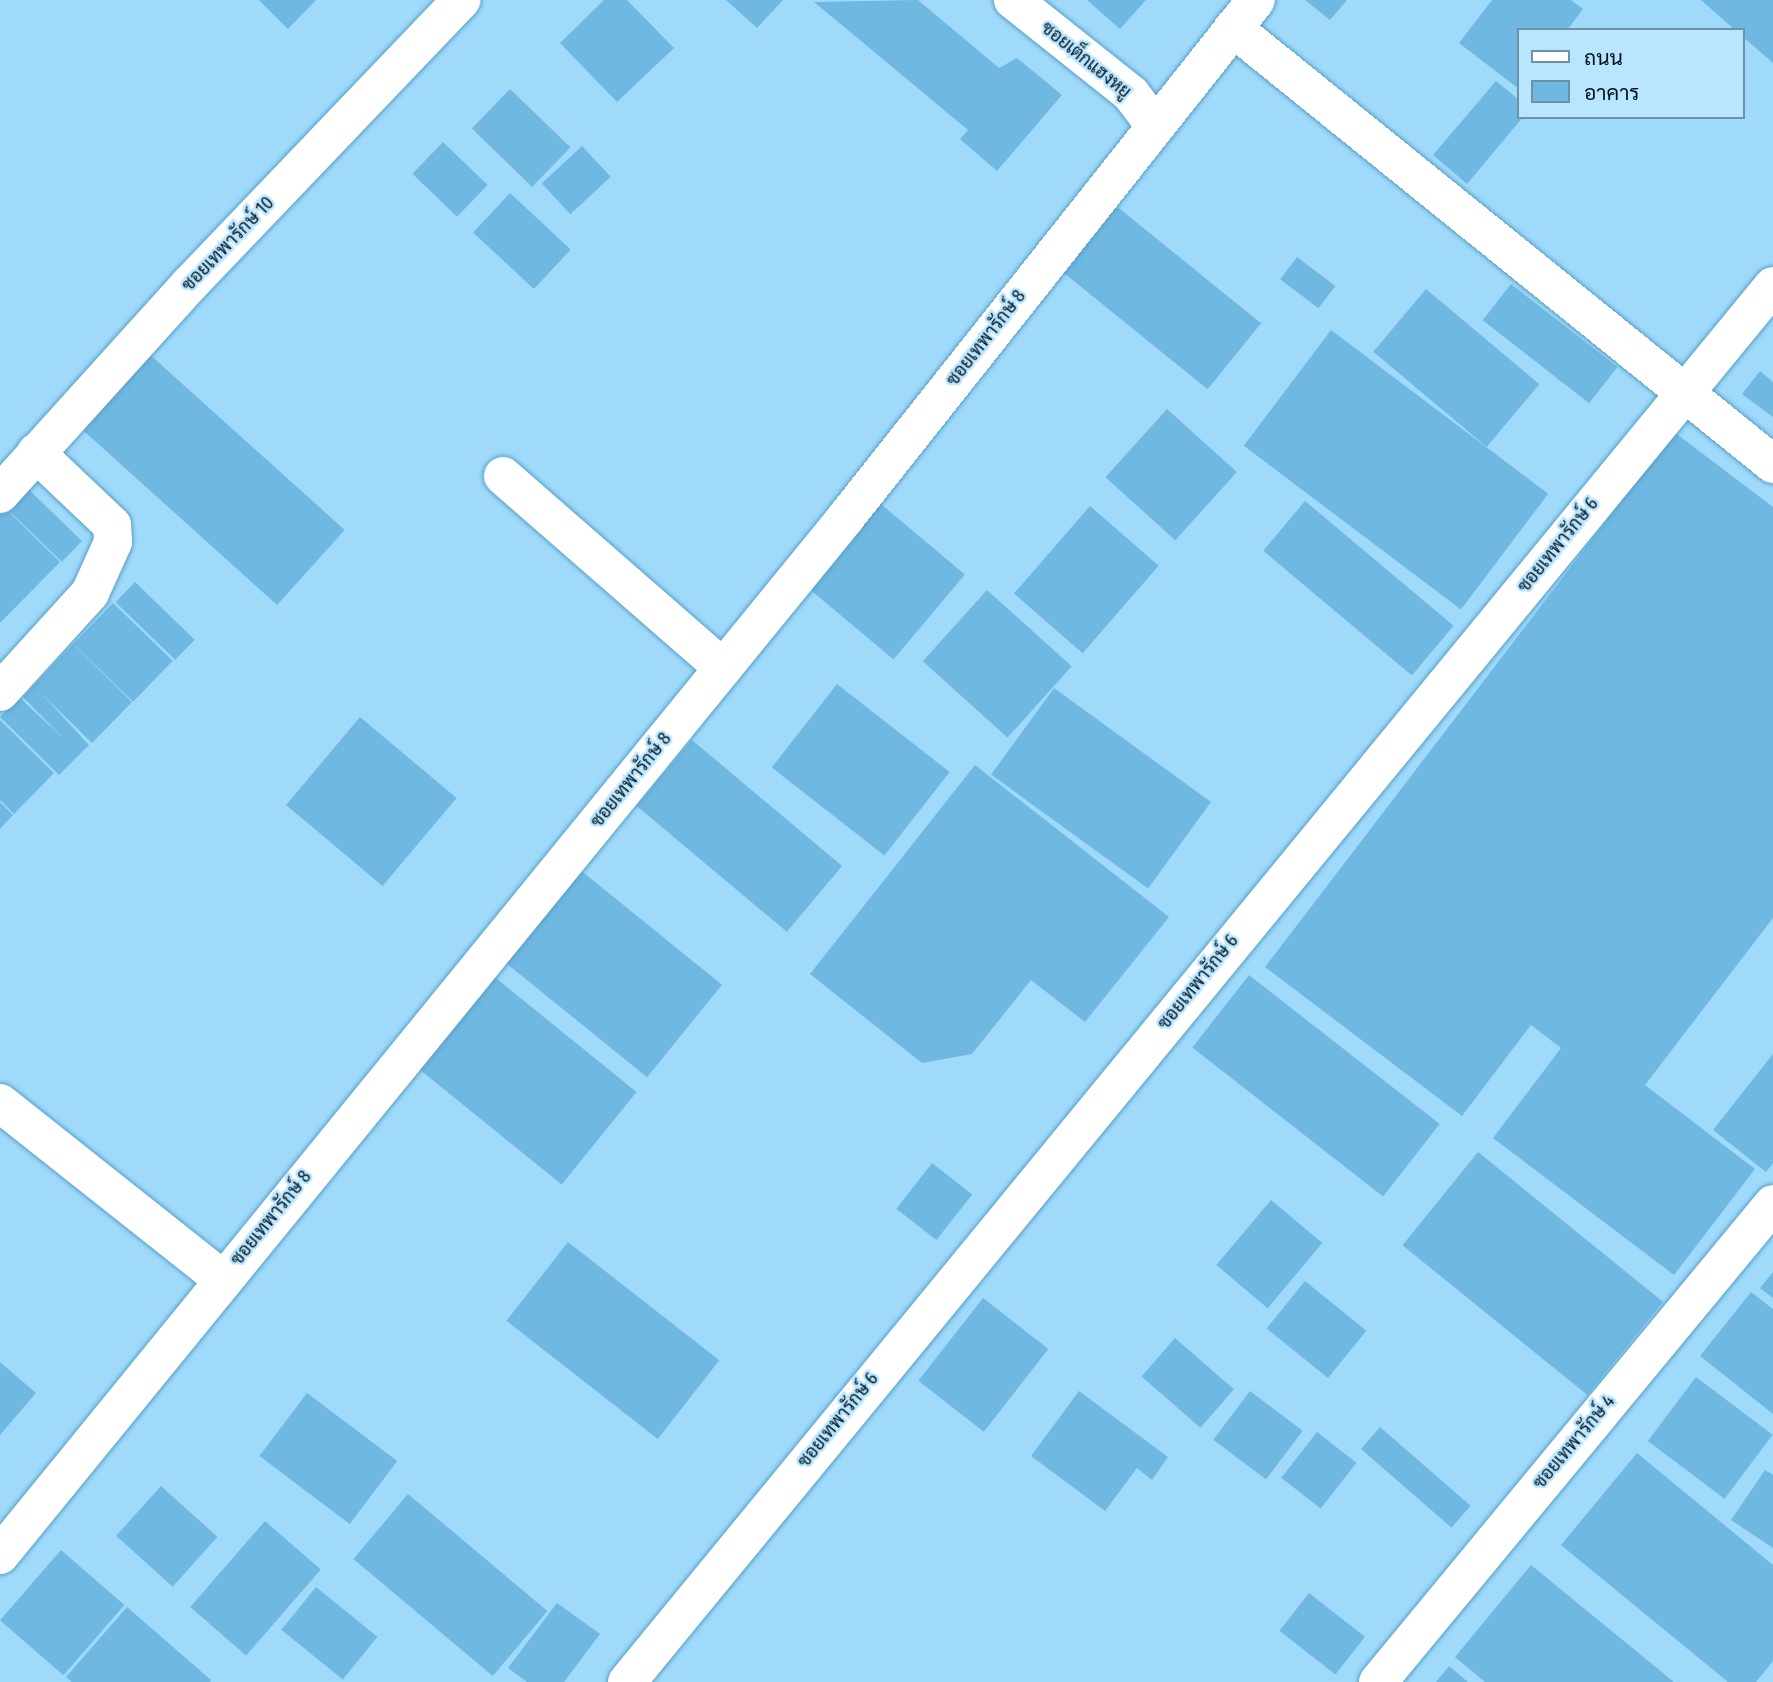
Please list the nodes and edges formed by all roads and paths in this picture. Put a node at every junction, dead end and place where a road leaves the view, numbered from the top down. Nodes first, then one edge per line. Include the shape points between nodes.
1 (461, 0) edge
2 (1013, 0) edge
3 (1244, 14) edge
4 (1154, 124) junction
5 (1773, 286) edge
6 (1682, 394) junction
7 (36, 453) junction
8 (1773, 464) edge
9 (503, 476) dead end
10 (0, 494) edge
11 (723, 668) junction
12 (0, 692) edge
13 (0, 1103) edge
14 (1773, 1204) edge
15 (222, 1279) junction
16 (0, 1555) edge
17 (627, 1682) edge
18 (1378, 1682) edge

1 - 7 street, ซอยเทพารักษ์ 10
2 - 4 street, ซอยเต็กแฮงหยู via 1130,94
3 - 4 street, ซอยเทพารักษ์ 8
3 - 6 street
4 - 11 street, ซอยเทพารักษ์ 8
5 - 6 street, ซอยเทพารักษ์ 6
6 - 8 street
6 - 17 street, ซอยเทพารักษ์ 6
7 - 10 street, ซอยเทพารักษ์ 10
7 - 12 street via 112,525 113,542 90,593
9 - 11 street
11 - 15 street, ซอยเทพารักษ์ 8
13 - 15 street
14 - 18 street, ซอยเทพารักษ์ 4
15 - 16 street, ซอยเทพารักษ์ 8

